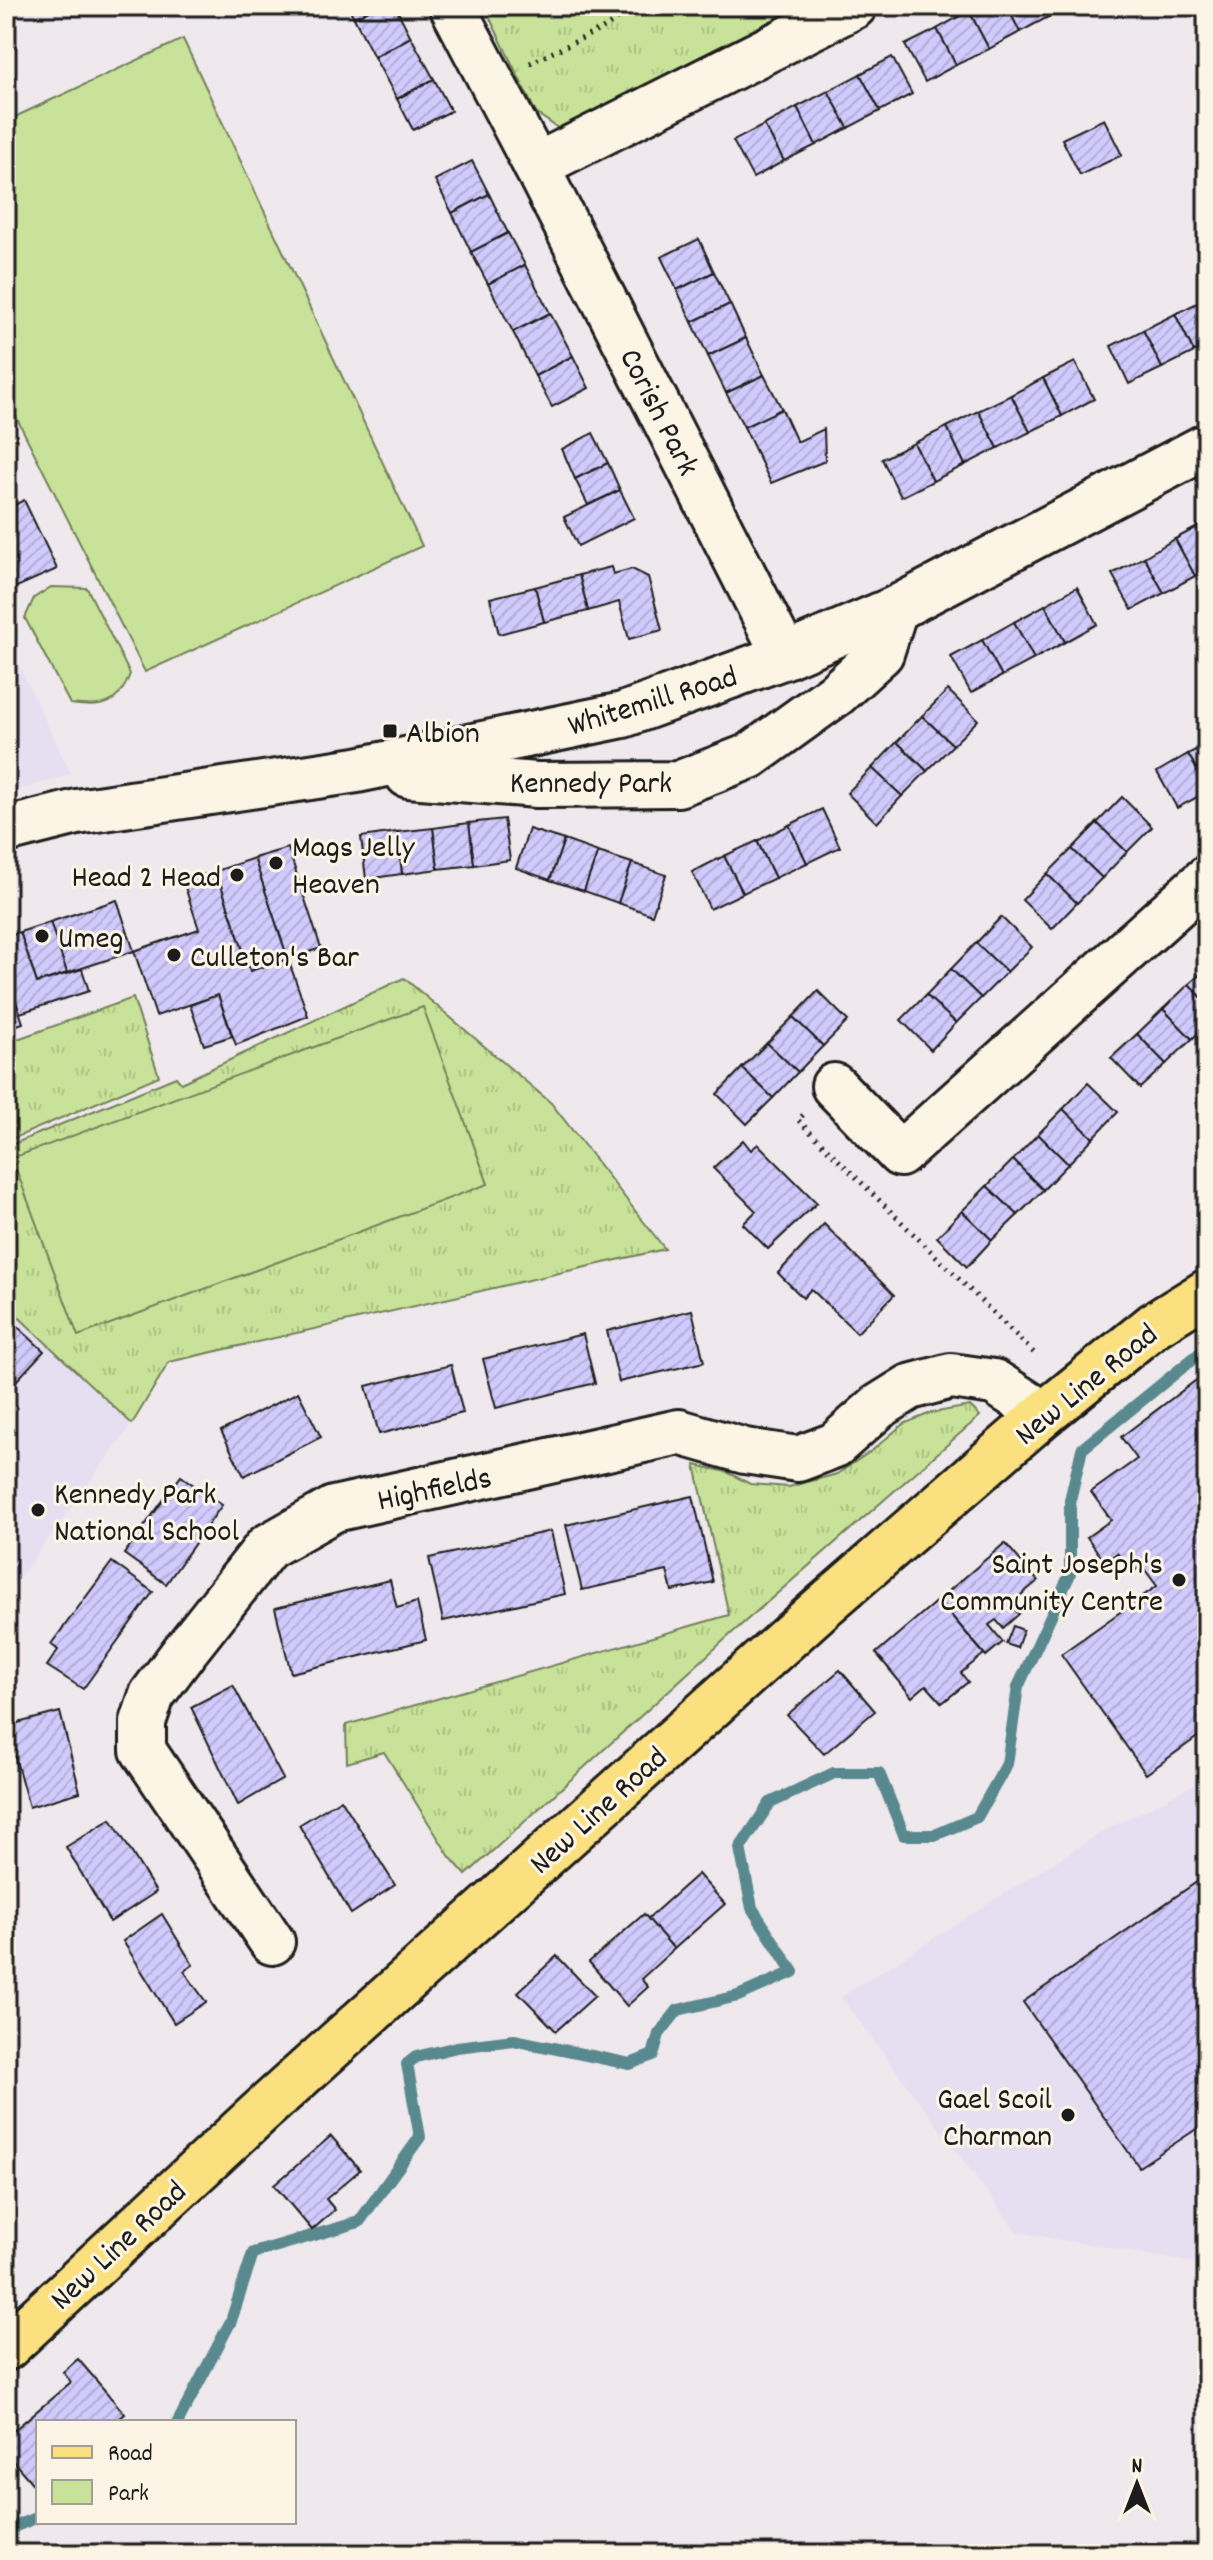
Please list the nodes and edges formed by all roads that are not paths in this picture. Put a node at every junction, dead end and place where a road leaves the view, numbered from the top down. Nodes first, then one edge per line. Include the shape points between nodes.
1 (452, 6) edge
2 (854, 6) edge
3 (536, 166) junction
4 (1207, 446) edge
5 (895, 609) junction
6 (785, 656) junction
7 (357, 770) junction
8 (6, 830) edge
9 (1207, 878) edge
10 (834, 1086) dead end
11 (1207, 1292) edge
12 (1044, 1414) junction
13 (272, 1942) dead end
14 (6, 2348) edge

1 - 3 street, Corish Park
2 - 3 street
3 - 6 street, Corish Park
4 - 5 street, Whitemill Road
5 - 6 street, Whitemill Road
5 - 7 street, Kennedy Park via 881,653 836,694 750,756 678,784 537,785
6 - 7 street, Whitemill Road via 623,715
7 - 8 street, Whitemill Road via 77,812
9 - 10 street via 900,1154
11 - 12 main road, New Line Road via 1154,1325
12 - 13 street, Highfields via 994,1382 951,1376 910,1387 835,1445 798,1459 679,1432 334,1509 267,1547 152,1695 143,1722 143,1750
12 - 14 main road, New Line Road via 258,2114

